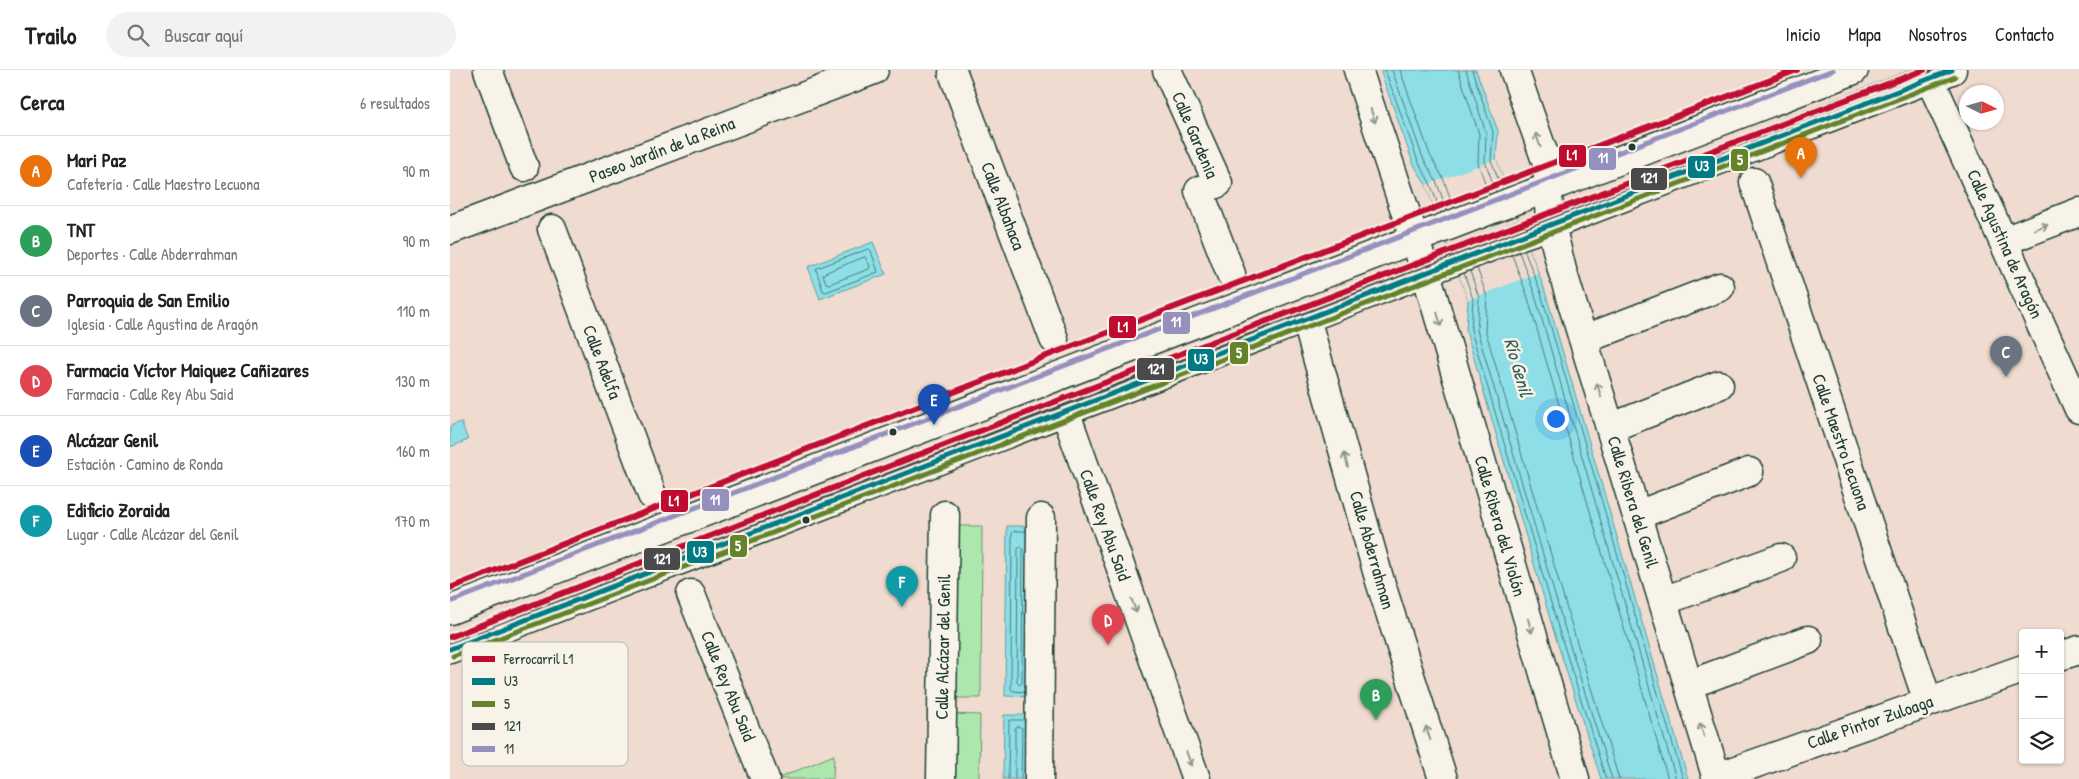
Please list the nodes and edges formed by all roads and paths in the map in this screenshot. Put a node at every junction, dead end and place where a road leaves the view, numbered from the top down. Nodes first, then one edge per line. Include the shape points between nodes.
1 (488, 70) edge
2 (874, 70) edge
3 (1166, 70) edge
4 (1358, 70) edge
5 (1514, 70) edge
6 (1854, 70) edge
7 (953, 73) dead end
8 (1937, 73) edge
9 (524, 167) dead end
10 (1754, 182) dead end
11 (1547, 187) junction
12 (2079, 212) edge
13 (1551, 225) junction
14 (552, 229) dead end
15 (450, 230) edge
16 (1415, 239) junction
17 (2004, 242) junction
18 (1426, 272) junction
19 (1231, 274) dead end
20 (1720, 287) dead end
21 (1306, 318) junction
22 (1593, 336) dead end
23 (1054, 339) dead end
24 (2068, 356) edge
25 (1719, 385) dead end
26 (2079, 409) edge
27 (1065, 412) junction
28 (1620, 424) dead end
29 (1749, 472) dead end
30 (652, 495) dead end
31 (1648, 511) dead end
32 (945, 515) dead end
33 (1042, 518) dead end
34 (1780, 558) dead end
35 (691, 594) dead end
36 (1678, 596) dead end
37 (450, 610) edge
38 (1808, 640) dead end
39 (468, 642) edge
40 (462, 644) edge
41 (450, 649) edge
42 (2079, 650) edge
43 (2064, 655) edge
44 (2019, 670) edge
45 (1704, 680) dead end
46 (1928, 702) junction
47 (1717, 778) edge
48 (765, 779) edge
49 (941, 779) edge
50 (1039, 779) edge
51 (1196, 779) edge
52 (1443, 779) edge
53 (1575, 779) edge

1 - 9 street
2 - 15 street, Paseo Jardín de la Reina
3 - 19 street, Calle Gardenia via 1218,183 1199,191
4 -> 16 street, Calle Ribera del Violón
11 -> 5 street, Calle Ribera del Genil via 1549,169
6 - 11 street
7 - 23 street, Calle Albahaca
8 - 13 street
8 - 17 street, Calle Agustina de Aragón
10 - 46 street, Calle Maestro Lecuona
11 - 13 street, Calle Ribera del Genil
11 - 16 street
17 -> 12 street
13 - 18 street
47 -> 13 street, Calle Ribera del Genil
14 - 30 street, Calle Adelfa
16 - 18 street, Calle Ribera del Violón
16 - 37 street
17 - 24 street, Calle Agustina de Aragón
18 - 21 street
18 -> 53 street, Calle Ribera del Violón
20 - 22 street
21 - 27 street
52 -> 21 street, Calle Abderrahman via 1379,578
24 - 26 street, Calle Agustina de Aragón
25 - 28 street, Calle Ribera del Genil
27 - 39 street
27 -> 51 street, Calle Rey Abu Said
29 - 31 street, Calle Ribera del Genil
32 - 49 street, Calle Alcázar del Genil
33 - 50 street
34 - 36 street
35 - 48 street, Calle Rey Abu Said
38 - 45 street
40 - 41 street
42 - 43 street
44 - 46 street, Calle Pintor Zuloaga
46 - 47 street, Calle Pintor Zuloaga

